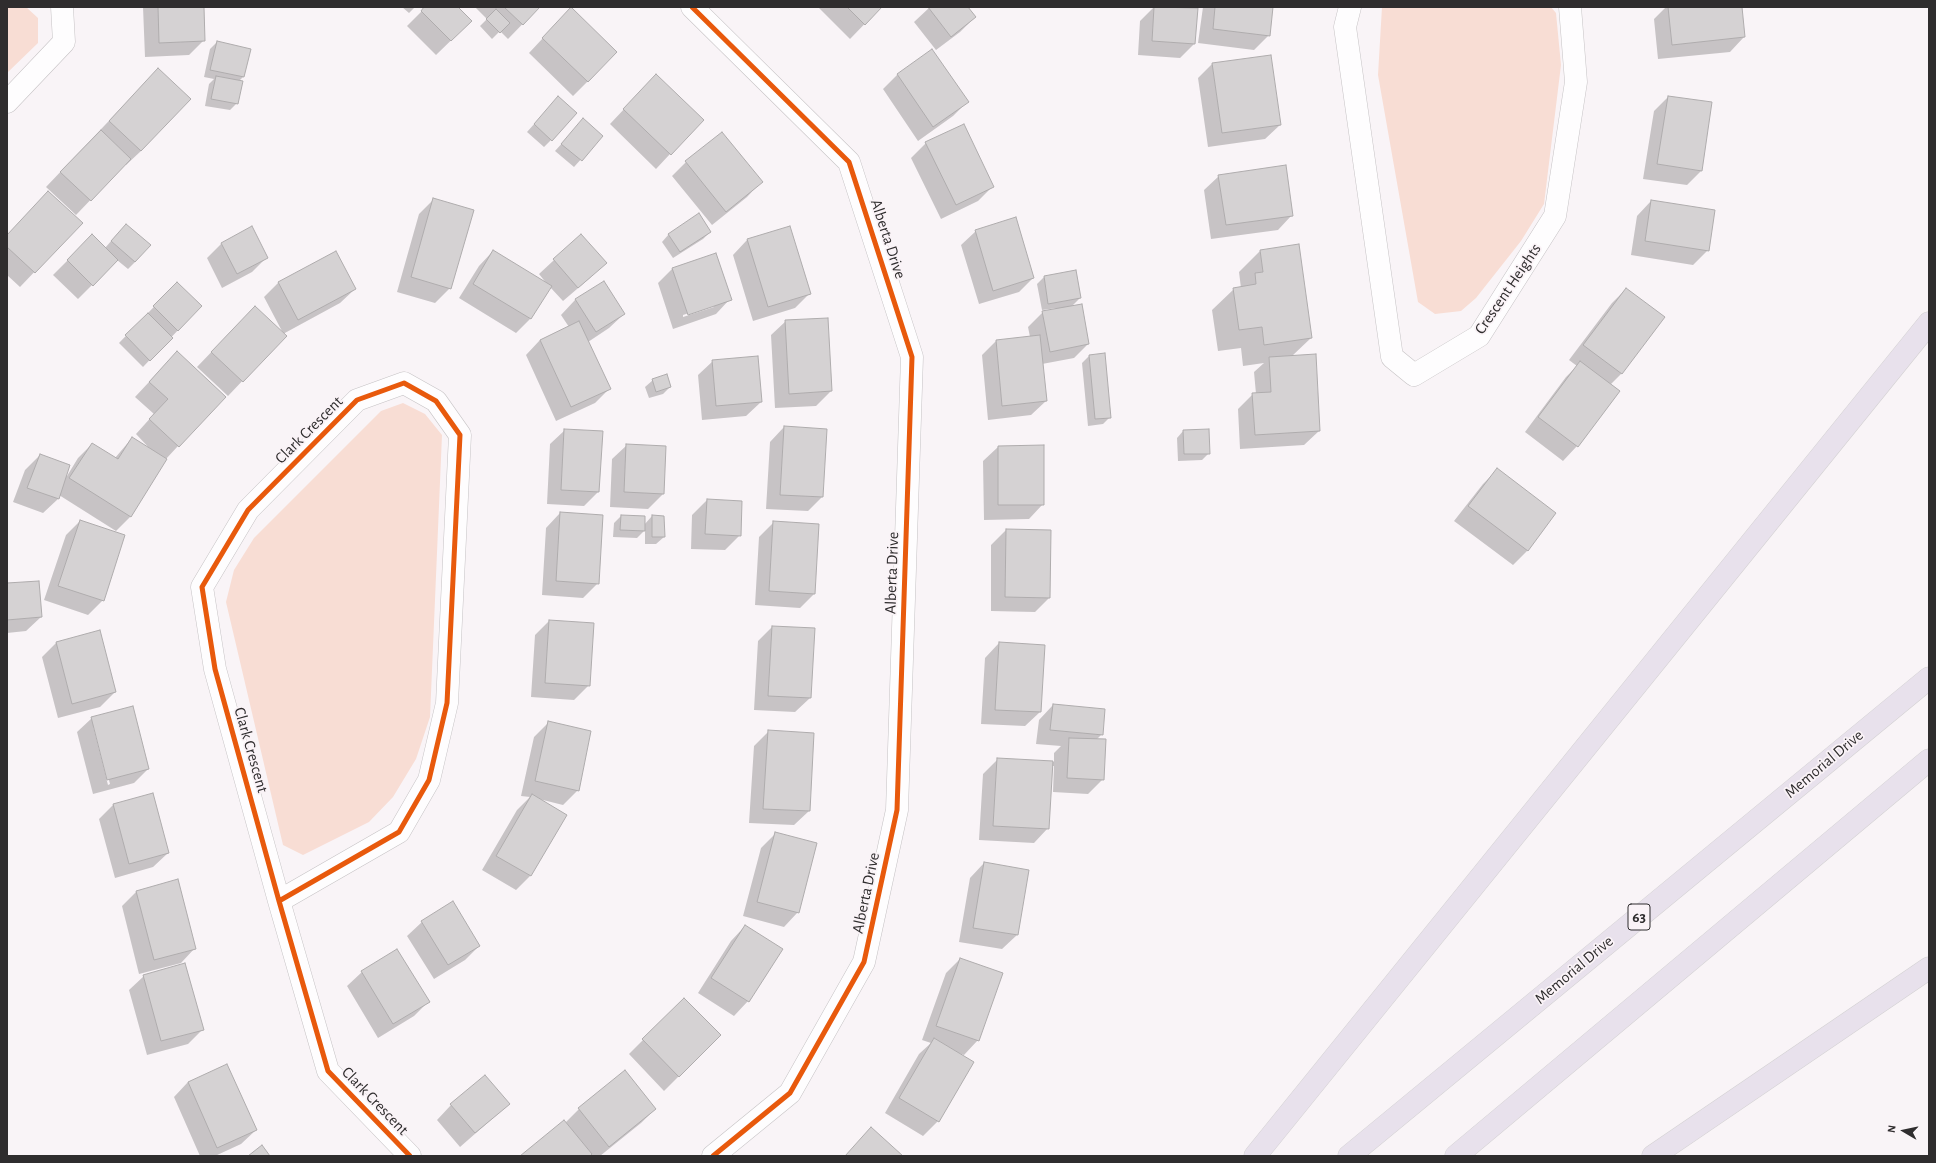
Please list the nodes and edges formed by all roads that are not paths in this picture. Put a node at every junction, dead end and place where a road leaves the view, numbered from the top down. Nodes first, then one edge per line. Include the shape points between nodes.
1 (62, 7) edge
2 (692, 7) edge
3 (1350, 7) edge
4 (1570, 7) edge
5 (7, 102) edge
6 (1929, 323) edge
7 (1929, 678) edge
8 (1929, 760) edge
9 (279, 901) junction
10 (1929, 968) edge
11 (410, 1156) edge
12 (713, 1156) edge
13 (1255, 1156) edge
14 (1349, 1156) edge
15 (1456, 1156) edge
16 (1653, 1156) edge

1 - 5 street via 64,42
2 - 12 street, Alberta Drive via 849,162 912,358 897,810 864,962 790,1093
3 - 4 street, Crescent Heights via 1345,27 1392,357 1414,375 1478,336 1555,216 1576,82
6 - 13 highway
7 - 14 highway, Memorial Drive / 63
8 - 15 highway
9 - 9 street, Clark Crescent via 399,832 429,780 447,703 460,435 436,401 404,383 357,400 248,510 202,587 215,669
9 - 11 street, Clark Crescent via 328,1071
10 - 16 highway

